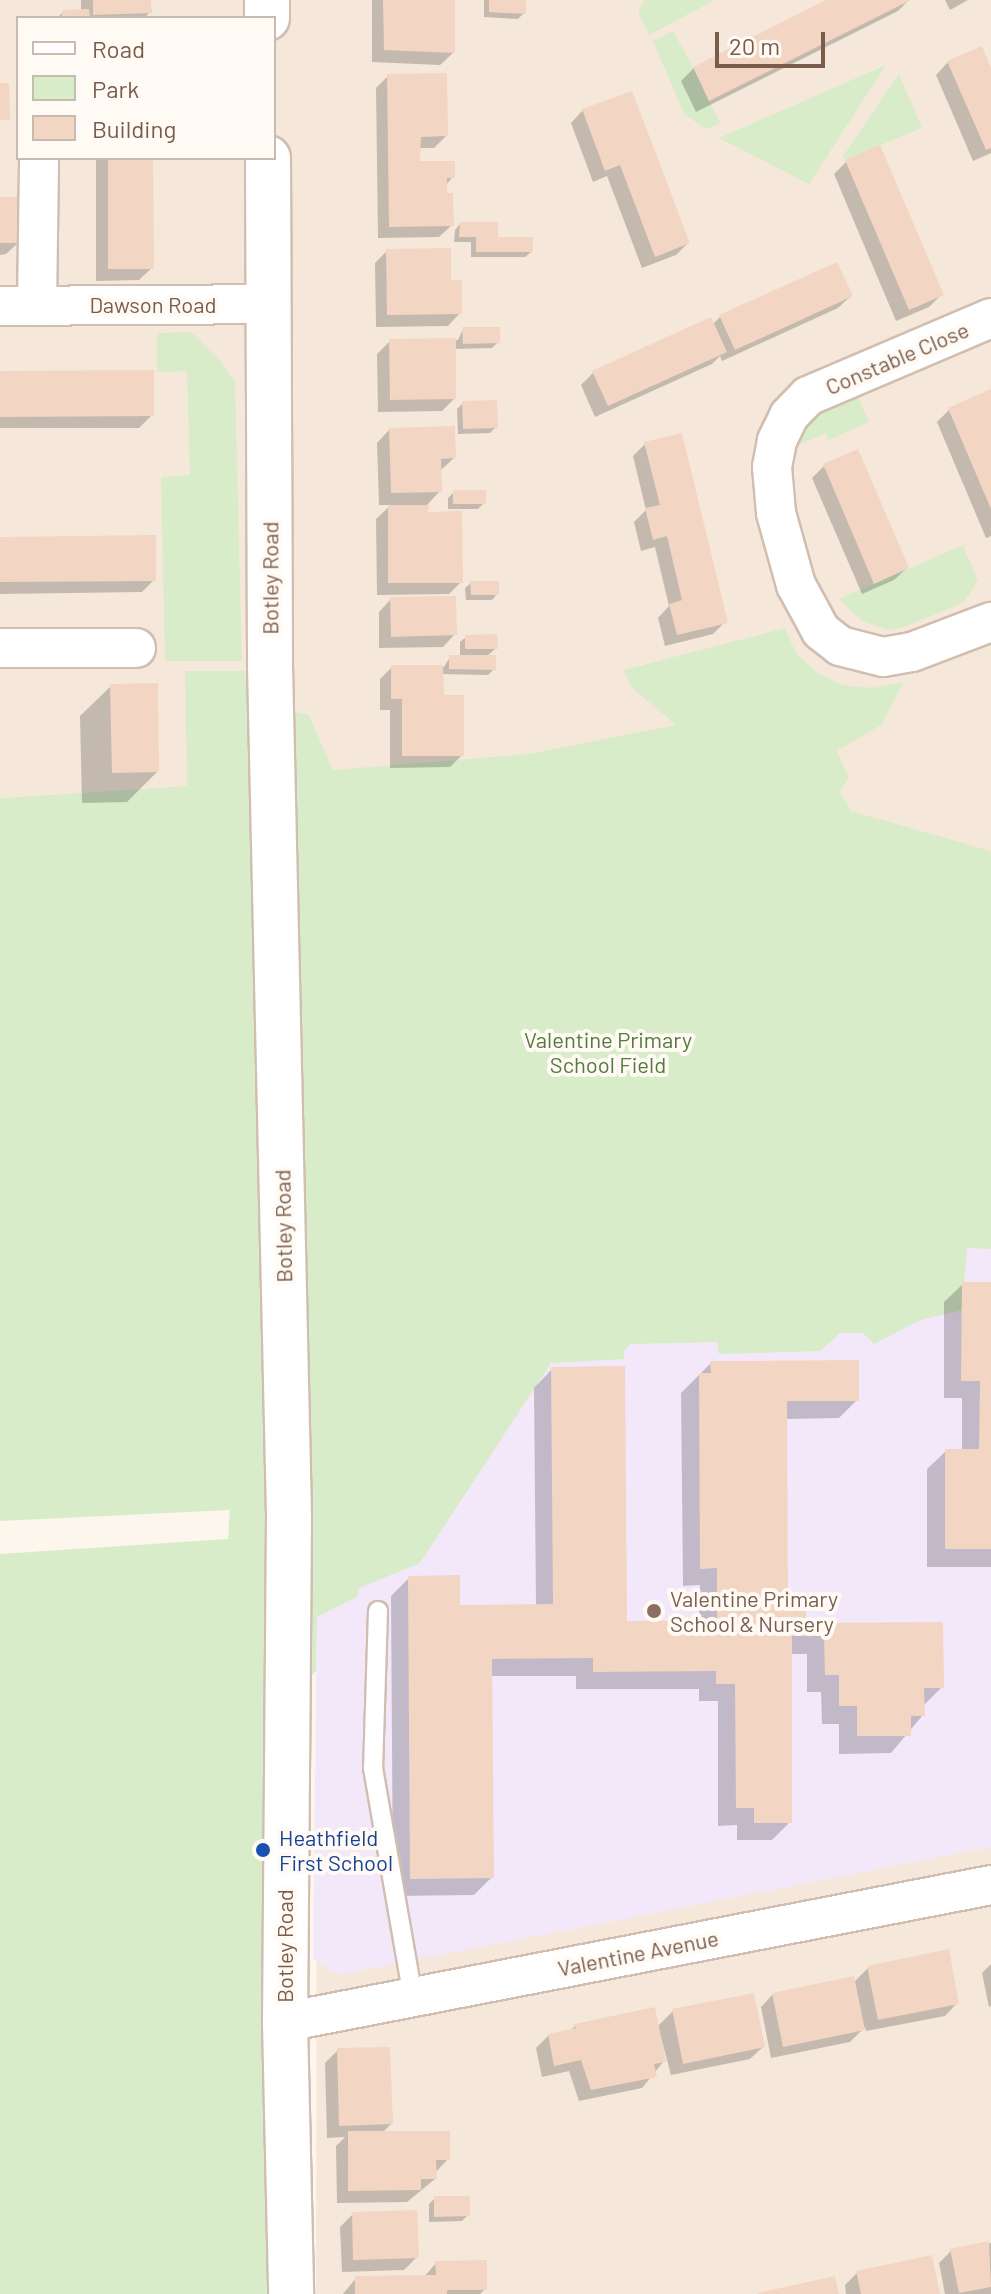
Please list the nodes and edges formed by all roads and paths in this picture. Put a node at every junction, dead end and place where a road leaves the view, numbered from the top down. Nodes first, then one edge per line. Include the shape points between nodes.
1 (39, 160) edge
2 (268, 160) edge
3 (268, 304) junction
4 (0, 306) edge
5 (37, 306) junction
6 (991, 318) edge
7 (991, 622) edge
8 (0, 648) edge
9 (136, 648) dead end
10 (378, 1611) dead end
11 (991, 1885) edge
12 (413, 1997) junction
13 (285, 2022) junction
14 (291, 2294) edge

1 - 5 street
2 - 3 main road, Botley Road
3 - 5 street, Dawson Road
3 - 13 main road, Botley Road via 270,665 289,1517
4 - 5 street, Dawson Road
6 - 7 street, Constable Close via 808,396 789,416 772,467 776,513 796,585 821,631 840,646 883,657 912,652
8 - 9 street
10 - 12 lane via 373,1768
11 - 12 street, Valentine Avenue
12 - 13 street, Valentine Avenue
13 - 14 main road, Botley Road

